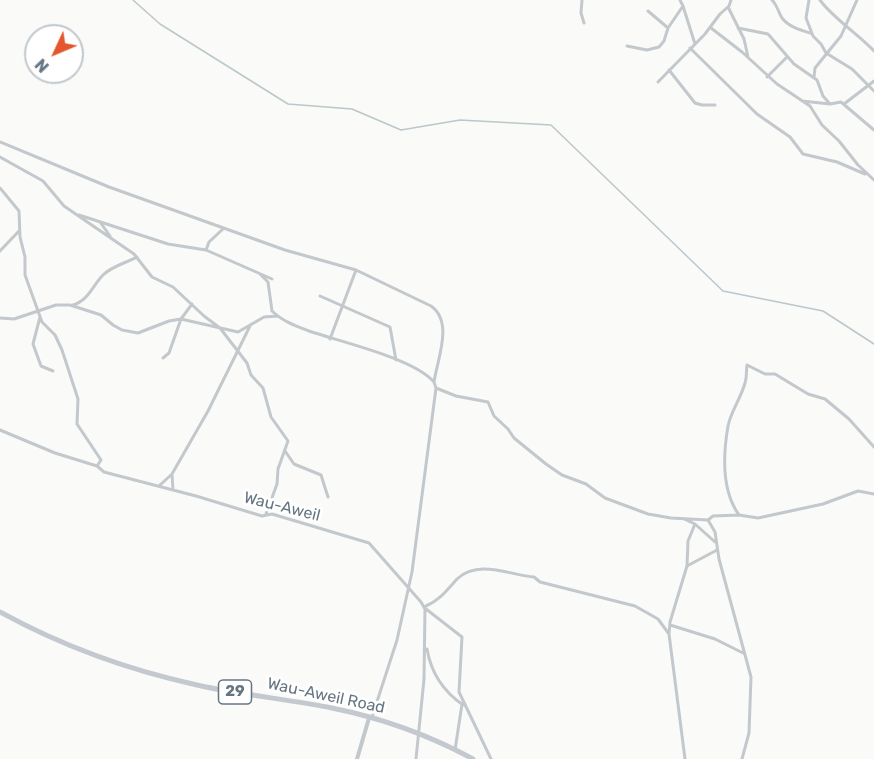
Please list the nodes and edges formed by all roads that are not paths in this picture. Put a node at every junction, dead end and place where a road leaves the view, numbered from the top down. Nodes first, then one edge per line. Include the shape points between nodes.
1 (582, 0) edge
2 (680, 0) edge
3 (726, 0) edge
4 (772, 0) edge
5 (809, 0) edge
6 (820, 0) edge
7 (857, 0) edge
8 (730, 4) edge
9 (683, 6) junction
10 (648, 11) dead end
11 (584, 23) dead end
12 (846, 24) junction
13 (668, 28) junction
14 (711, 28) junction
15 (738, 28) junction
16 (810, 33) junction
17 (695, 44) junction
18 (627, 46) dead end
19 (690, 48) junction
20 (874, 51) edge
21 (827, 54) junction
22 (788, 57) junction
23 (749, 59) junction
24 (815, 68) junction
25 (669, 70) junction
26 (806, 73) junction
27 (767, 77) junction
28 (814, 77) junction
29 (874, 81) edge
30 (658, 82) dead end
31 (869, 87) junction
32 (874, 91) edge
33 (800, 101) junction
34 (830, 104) junction
35 (844, 104) junction
36 (715, 105) dead end
37 (874, 130) edge
38 (0, 142) edge
39 (0, 157) edge
40 (867, 174) junction
41 (874, 180) edge
42 (0, 188) edge
43 (75, 213) junction
44 (99, 221) junction
45 (225, 228) junction
46 (20, 230) junction
47 (111, 238) junction
48 (206, 250) junction
49 (0, 251) edge
50 (137, 257) junction
51 (356, 270) junction
52 (260, 274) junction
53 (272, 279) dead end
54 (320, 296) dead end
55 (192, 304) junction
56 (70, 305) junction
57 (343, 307) junction
58 (39, 311) junction
59 (41, 316) junction
60 (278, 316) junction
61 (0, 318) edge
62 (181, 318) junction
63 (251, 324) junction
64 (220, 328) junction
65 (330, 339) junction
66 (238, 351) junction
67 (163, 358) dead end
68 (396, 360) junction
69 (53, 371) dead end
70 (434, 382) junction
71 (436, 388) junction
72 (0, 430) edge
73 (874, 447) edge
74 (285, 451) junction
75 (97, 466) junction
76 (172, 474) junction
77 (158, 486) junction
78 (173, 490) junction
79 (874, 494) edge
80 (327, 497) dead end
81 (266, 515) junction
82 (739, 515) junction
83 (682, 518) junction
84 (697, 518) junction
85 (708, 520) junction
86 (695, 524) junction
87 (716, 543) junction
88 (717, 550) junction
89 (687, 566) junction
90 (408, 588) junction
91 (425, 608) junction
92 (0, 612) edge
93 (669, 626) junction
94 (669, 634) junction
95 (426, 642) junction
96 (744, 654) junction
97 (464, 705) junction
98 (370, 718) junction
99 (417, 733) junction
100 (454, 750) junction
101 (357, 759) edge
102 (416, 759) edge
103 (473, 759) edge
104 (490, 759) edge
105 (686, 759) edge
106 (742, 759) edge

1 - 11 street
2 - 9 street
3 - 8 street
4 - 16 street via 792,27
5 - 16 street via 806,15
6 - 12 street
7 - 12 street
8 - 14 street
8 - 15 street
9 - 13 street
9 - 17 street
10 - 13 street
12 - 20 street
12 - 21 street
13 - 18 street via 657,48
14 - 17 street
14 - 23 street
15 - 22 street via 767,33
15 - 23 street
16 - 21 street
17 - 19 street
19 - 25 street
19 - 40 street via 757,114 790,137 803,154 834,160
21 - 24 street
21 - 31 street via 852,69
22 - 26 street
22 - 27 street
23 - 27 street
24 - 26 street
24 - 28 street
25 - 30 street
25 - 36 street via 695,103
26 - 28 street
27 - 33 street
28 - 34 street
29 - 31 street
31 - 32 street
31 - 35 street
33 - 34 street
33 - 40 street via 812,108 820,123
34 - 35 street
35 - 37 street
38 - 45 street via 109,187
39 - 43 street via 43,181 57,201
40 - 41 street
42 - 46 street via 19,211
43 - 44 street
43 - 47 street
44 - 47 street
44 - 48 street via 168,244
45 - 48 street
45 - 51 street
46 - 49 street
46 - 58 street via 25,275
47 - 50 street
48 - 52 street
50 - 55 street via 152,277 171,285
50 - 56 street via 109,270 87,297
51 - 57 street
51 - 70 street via 431,306 439,314 443,330
52 - 53 street
52 - 60 street via 268,282 270,306
54 - 57 street
55 - 62 street
55 - 64 street
56 - 58 street
56 - 62 street via 101,315 122,330 138,333
57 - 65 street
57 - 68 street via 390,327
58 - 59 street
58 - 61 street via 14,319
59 - 69 street via 33,348 41,366
59 - 75 street via 62,350 78,399 76,424 101,460
60 - 63 street via 264,317
60 - 65 street
62 - 64 street
62 - 67 street via 171,349
63 - 64 street via 238,332
63 - 66 street
64 - 66 street
65 - 68 street
66 - 74 street via 263,388 271,417 288,441
66 - 76 street
68 - 70 street via 418,369
70 - 71 street
71 - 83 street via 488,402 494,416 514,438 546,464 606,498 639,511
71 - 90 street
72 - 75 street, Wau-Aweil
73 - 82 street via 825,399 747,365 746,381 728,426 725,448 729,497
74 - 80 street via 294,464 321,475
74 - 81 street
75 - 77 street, Wau-Aweil via 104,472
76 - 77 street
76 - 78 street
77 - 78 street, Wau-Aweil
78 - 81 street, Wau-Aweil
79 - 82 street via 858,491 823,504 764,517
81 - 90 street, Wau-Aweil via 369,543
82 - 85 street via 713,516
83 - 84 street
83 - 86 street
84 - 85 street
84 - 86 street
85 - 87 street
86 - 87 street
86 - 89 street via 688,541
87 - 88 street
88 - 89 street
88 - 96 street
89 - 93 street
90 - 91 street, Wau-Aweil
90 - 98 street via 397,640
91 - 94 street via 439,600 461,576 480,568 534,577 540,582 635,606 658,619
91 - 95 street
91 - 97 street, Wau-Aweil via 462,638 458,686
92 - 98 main road, Wau-Aweil Road / 29 via 124,666 198,685
93 - 94 street
93 - 96 street via 715,639
94 - 105 street
95 - 97 street via 437,680
95 - 99 street
96 - 106 street via 752,689 749,733
97 - 100 street
97 - 104 street
98 - 99 main road, Wau-Aweil Road / 29
98 - 101 street
99 - 100 main road, Wau-Aweil Road / 29
99 - 102 street
100 - 103 main road, Wau-Aweil Road / 29

